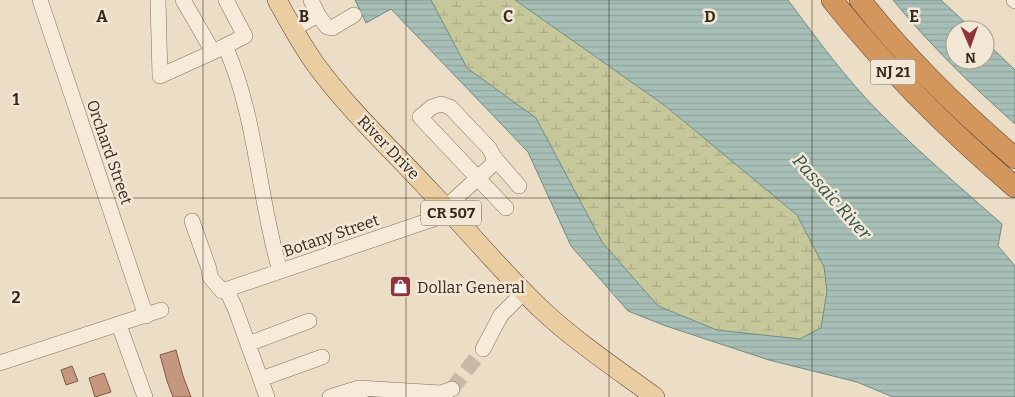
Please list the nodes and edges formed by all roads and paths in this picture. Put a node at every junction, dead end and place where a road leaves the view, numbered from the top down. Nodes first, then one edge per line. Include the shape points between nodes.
1 (40, 0) edge
2 (158, 0) edge
3 (183, 0) edge
4 (226, 0) edge
5 (277, 0) edge
6 (311, 0) edge
7 (832, 0) edge
8 (860, 0) edge
9 (318, 15) junction
10 (354, 15) dead end
11 (293, 29) junction
12 (219, 49) junction
13 (974, 122) junction
14 (959, 138) junction
15 (1015, 150) edge
16 (494, 156) junction
17 (1015, 158) edge
18 (477, 179) junction
19 (519, 186) dead end
20 (1015, 186) edge
21 (1015, 196) edge
22 (506, 208) dead end
23 (449, 210) junction
24 (192, 221) dead end
25 (280, 271) junction
26 (224, 290) junction
27 (524, 292) junction
28 (162, 310) dead end
29 (146, 316) junction
30 (309, 321) dead end
31 (119, 325) junction
32 (248, 344) junction
33 (483, 349) tunnel mouth
34 (322, 357) dead end
35 (0, 363) edge
36 (261, 379) junction
37 (359, 392) edge
38 (445, 393) edge
39 (145, 397) edge
40 (268, 397) edge
41 (330, 397) edge
42 (655, 397) edge

1 - 29 street, Orchard Street
2 - 12 street via 160,76
3 - 12 street
4 - 12 street via 245,36
5 - 11 main road, River Drive / CR 507
6 - 9 street
7 - 14 highway, NJ 21 via 876,54
8 - 13 highway, NJ 21 via 918,67
9 - 10 street via 326,27 332,28
9 - 11 street
11 - 23 main road, River Drive / CR 507 via 316,65 347,103
12 - 25 street via 237,72
13 - 15 highway
13 - 17 highway, NJ 21
14 - 20 highway, NJ 21
14 - 21 highway
16 - 18 street via 492,165
16 - 18 street via 450,107 441,104 420,117
16 - 19 street
18 - 22 street
18 - 23 street
23 - 25 street, Botany Street
23 - 27 main road, River Drive / CR 507
24 - 26 street via 210,277
25 - 26 street, Botany Street
26 - 32 street
27 - 33 street via 501,315
27 - 42 main road, River Drive / CR 507 via 572,336
28 - 29 street
29 - 31 street
30 - 32 street
31 - 35 street
31 - 39 street
32 - 36 street
34 - 36 street
36 - 40 street
37 - 38 street
37 - 41 street

